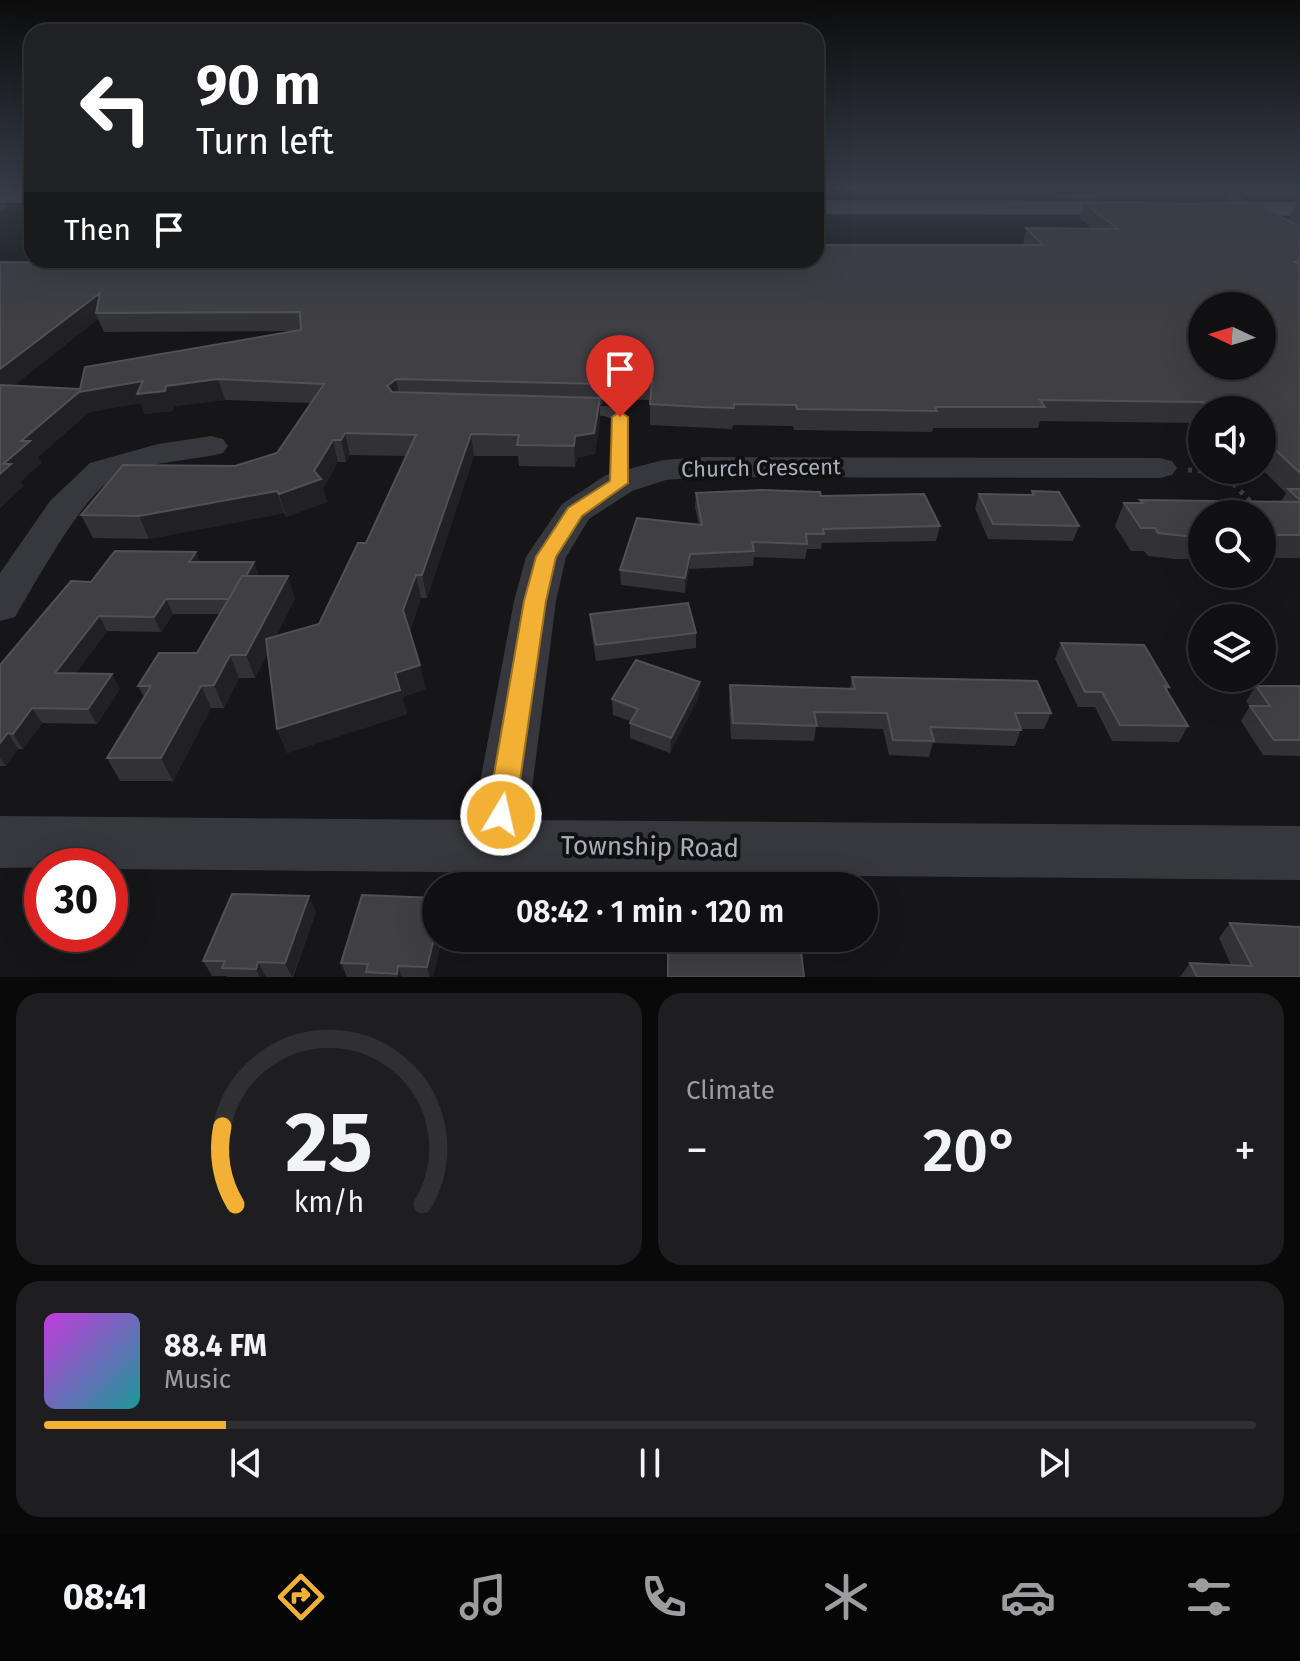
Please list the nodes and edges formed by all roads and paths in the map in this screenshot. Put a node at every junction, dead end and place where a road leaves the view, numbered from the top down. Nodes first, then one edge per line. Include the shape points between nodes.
1 (560, 410) edge
2 (211, 446) dead end
3 (1160, 468) joint
4 (619, 483) junction
5 (1248, 500) edge
6 (0, 606) edge
7 (0, 842) edge
8 (496, 846) junction
9 (1300, 853) edge

1 - 4 lane via 607,411 620,417
2 - 6 street via 102,470 63,509
3 - 4 street, Church Crescent via 704,467 663,470
3 - 5 path via 1223,473
4 - 8 street, Church Crescent via 575,512 546,557
7 - 8 street, Township Road
8 - 9 street, Township Road

